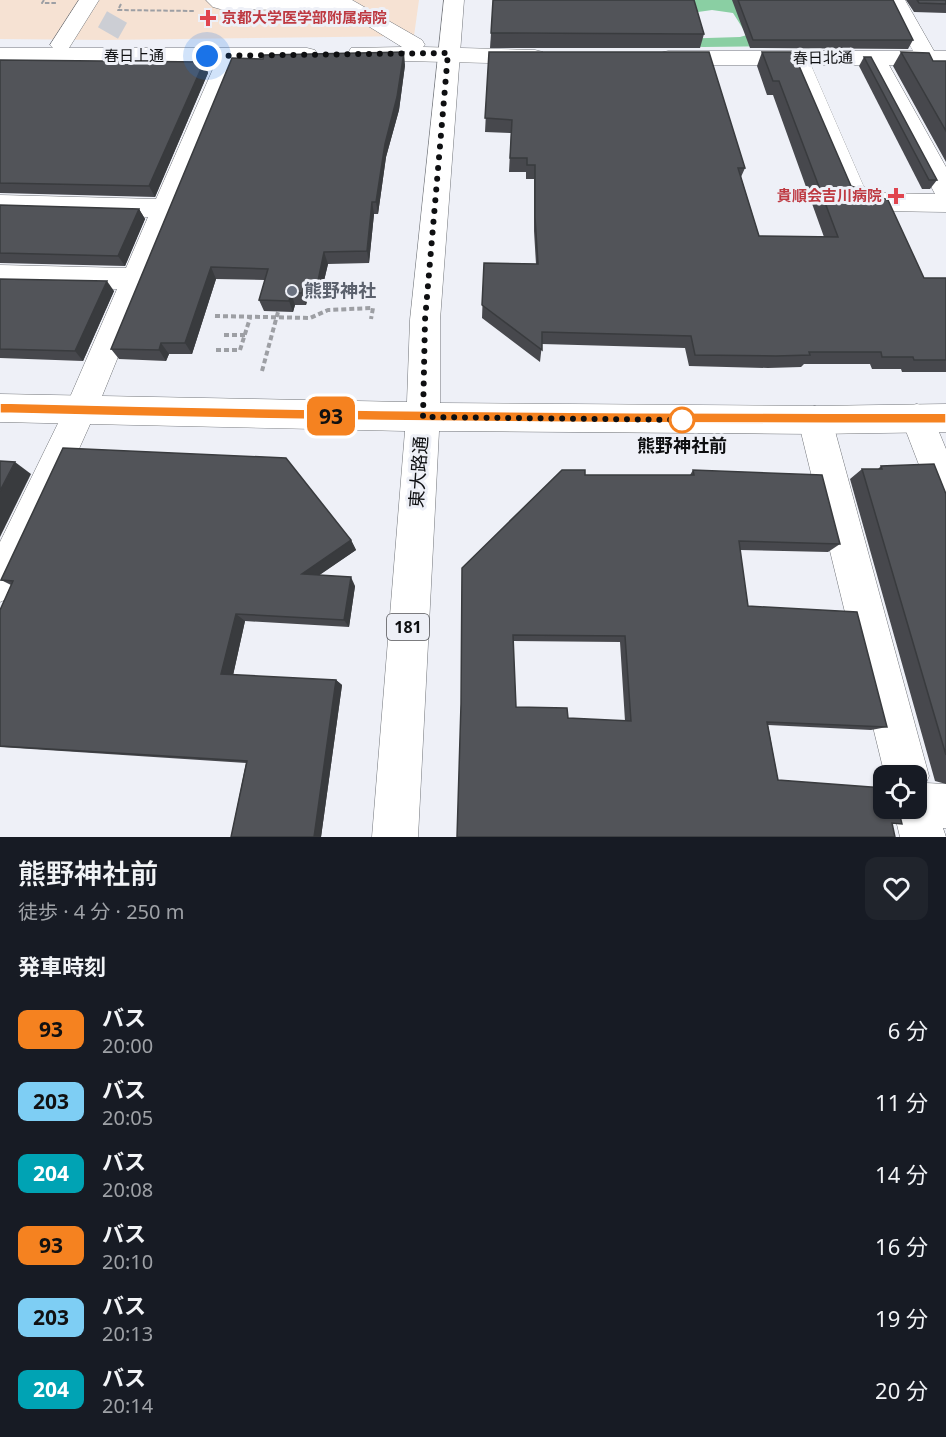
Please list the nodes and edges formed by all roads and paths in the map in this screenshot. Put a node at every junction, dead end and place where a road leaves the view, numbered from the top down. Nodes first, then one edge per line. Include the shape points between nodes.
1 (89, 0) edge
2 (216, 0) edge
3 (454, 0) edge
4 (895, 0) edge
5 (255, 2) edge
6 (108, 33) tunnel mouth
7 (61, 45) dead end
8 (414, 45) dead end
9 (448, 53) junction
10 (0, 55) edge
11 (96, 56) junction
12 (229, 56) junction
13 (561, 57) edge
14 (874, 57) junction
15 (652, 58) edge
16 (797, 58) junction
17 (936, 58) edge
18 (946, 190) edge
19 (0, 204) edge
20 (946, 204) edge
21 (165, 208) junction
22 (0, 276) edge
23 (135, 279) junction
24 (278, 312) edge
25 (214, 316) dead end
26 (250, 318) junction
27 (277, 318) junction
28 (372, 319) dead end
29 (224, 335) dead end
30 (245, 335) junction
31 (216, 350) dead end
32 (262, 371) dead end
33 (0, 408) edge
34 (80, 411) junction
35 (423, 417) junction
36 (932, 418) edge
37 (815, 420) junction
38 (946, 493) edge
39 (0, 583) edge
40 (904, 765) edge
41 (946, 806) edge
42 (927, 807) edge
43 (919, 819) edge
44 (396, 837) edge
45 (923, 837) edge

1 - 7 street
2 - 5 street
3 - 9 street, 東大路通 / 181
4 - 17 street
5 - 8 street via 348,5
6 - 11 street
9 - 12 street, 春日上通
9 - 13 street
9 - 35 street, 東大路通 / 181 via 425,320
10 - 11 street, 春日上通
11 - 12 street, 春日上通
12 - 21 street
14 - 16 street, 春日北通
14 - 17 street, 春日北通
14 - 18 street
15 - 16 street, 春日北通
16 - 20 street via 854,193 879,202
19 - 21 street
21 - 23 street
22 - 23 street
23 - 34 street
24 - 27 path
25 - 26 path
26 - 27 path
26 - 30 path
27 - 28 path via 310,318 328,310 373,308
27 - 32 path
29 - 30 path
30 - 31 path via 240,350
33 - 34 street
34 - 35 street
34 - 39 street
35 - 37 street
35 - 44 street, 東大路通 / 181
36 - 37 street
36 - 38 street
37 - 40 street
41 - 42 street
43 - 45 street

